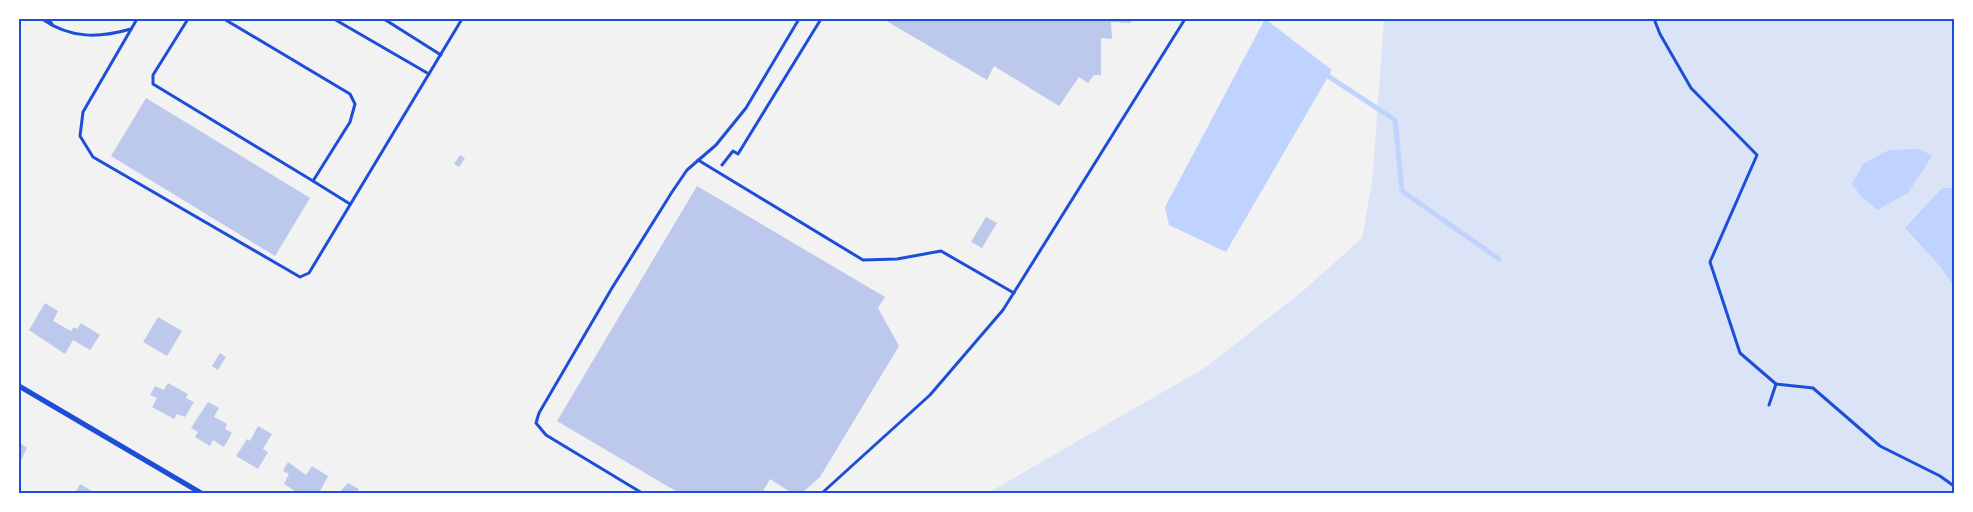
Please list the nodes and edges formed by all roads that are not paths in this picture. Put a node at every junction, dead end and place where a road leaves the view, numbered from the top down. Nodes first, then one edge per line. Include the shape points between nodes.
1 (42, 19) edge
2 (48, 19) edge
3 (137, 19) edge
4 (188, 19) edge
5 (224, 19) edge
6 (334, 19) edge
7 (384, 19) edge
8 (462, 19) edge
9 (799, 19) edge
10 (1185, 19) edge
11 (56, 28) junction
12 (131, 29) junction
13 (441, 55) junction
14 (429, 74) junction
15 (698, 160) junction
16 (313, 181) junction
17 (350, 204) junction
18 (1014, 293) junction
19 (19, 386) edge
20 (201, 493) edge
21 (642, 493) edge
22 (822, 493) edge

1 - 11 lane
2 - 11 lane
3 - 12 lane
4 - 16 lane via 153,75 153,84
5 - 16 lane via 350,94 355,104 350,122
6 - 14 lane
7 - 13 lane
8 - 13 lane
9 - 15 lane via 746,108
10 - 18 lane
11 - 12 lane via 74,35 107,36
12 - 17 lane via 83,112 80,136 93,156 300,277 309,273
13 - 14 lane
14 - 17 lane
15 - 18 lane via 863,260 897,259 941,251
15 - 21 lane via 672,192 612,288 536,423 546,435
16 - 17 lane
18 - 22 lane via 930,395
19 - 20 street

